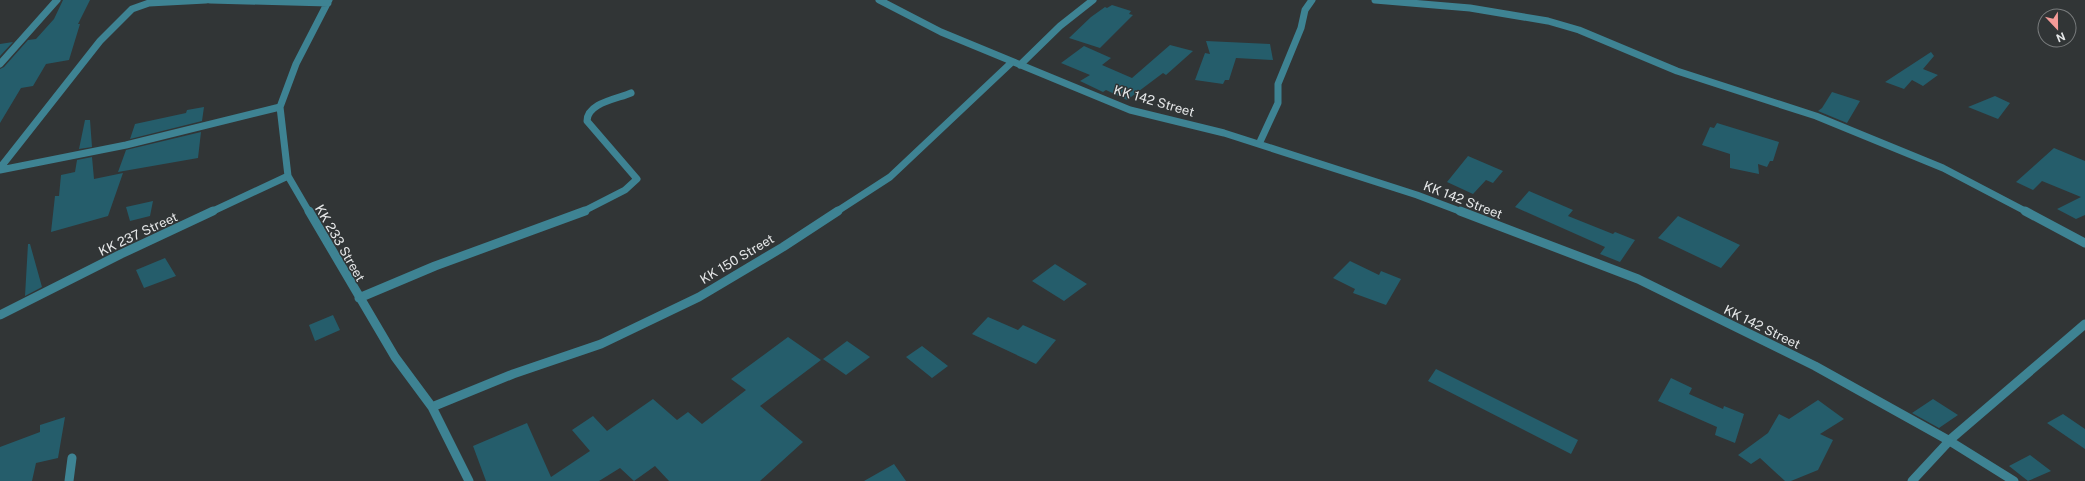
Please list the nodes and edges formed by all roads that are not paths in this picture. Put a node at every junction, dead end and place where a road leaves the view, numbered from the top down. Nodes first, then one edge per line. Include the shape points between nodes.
1 (56, 0) edge
2 (206, 0) edge
3 (210, 0) edge
4 (879, 0) edge
5 (1093, 0) edge
6 (1312, 0) edge
7 (1375, 0) edge
8 (1471, 0) edge
9 (328, 1) edge
10 (1470, 8) junction
11 (0, 64) edge
12 (1016, 64) junction
13 (631, 94) dead end
14 (280, 107) junction
15 (1259, 144) junction
16 (0, 169) edge
17 (288, 176) junction
18 (2085, 244) edge
19 (359, 298) junction
20 (0, 315) edge
21 (2085, 324) edge
22 (432, 407) junction
23 (1948, 440) junction
24 (72, 458) dead end
25 (69, 481) edge
26 (469, 481) edge
27 (1912, 481) edge
28 (2014, 481) edge

1 - 11 street
2 - 16 street via 149,3 132,9 100,41
3 - 9 street
4 - 12 street, KK 142 Street via 941,32
5 - 12 street, KK 150 Street
6 - 15 street via 1305,10 1301,28 1278,84 1278,103
7 - 10 street
8 - 10 street
9 - 14 street, KK 233 Street via 296,64
10 - 18 street via 1548,21 1579,30 1676,70 1816,116 1943,168
12 - 15 street, KK 142 Street via 1130,110
12 - 22 street, KK 150 Street via 935,133 890,177 783,247 699,297 601,344 513,374
13 - 19 street via 592,108 587,114 587,121 633,173 637,179 633,185 614,197 570,217 445,262
14 - 16 street via 126,145
14 - 17 street, KK 233 Street
15 - 23 street, KK 142 Street via 1417,195 1638,279 1815,366
17 - 19 street, KK 233 Street
17 - 20 street, KK 237 Street
19 - 22 street, KK 233 Street via 395,357
21 - 23 street
22 - 26 street, KK 233 Street
23 - 27 street
23 - 28 street, KK 142 Street
24 - 25 street

